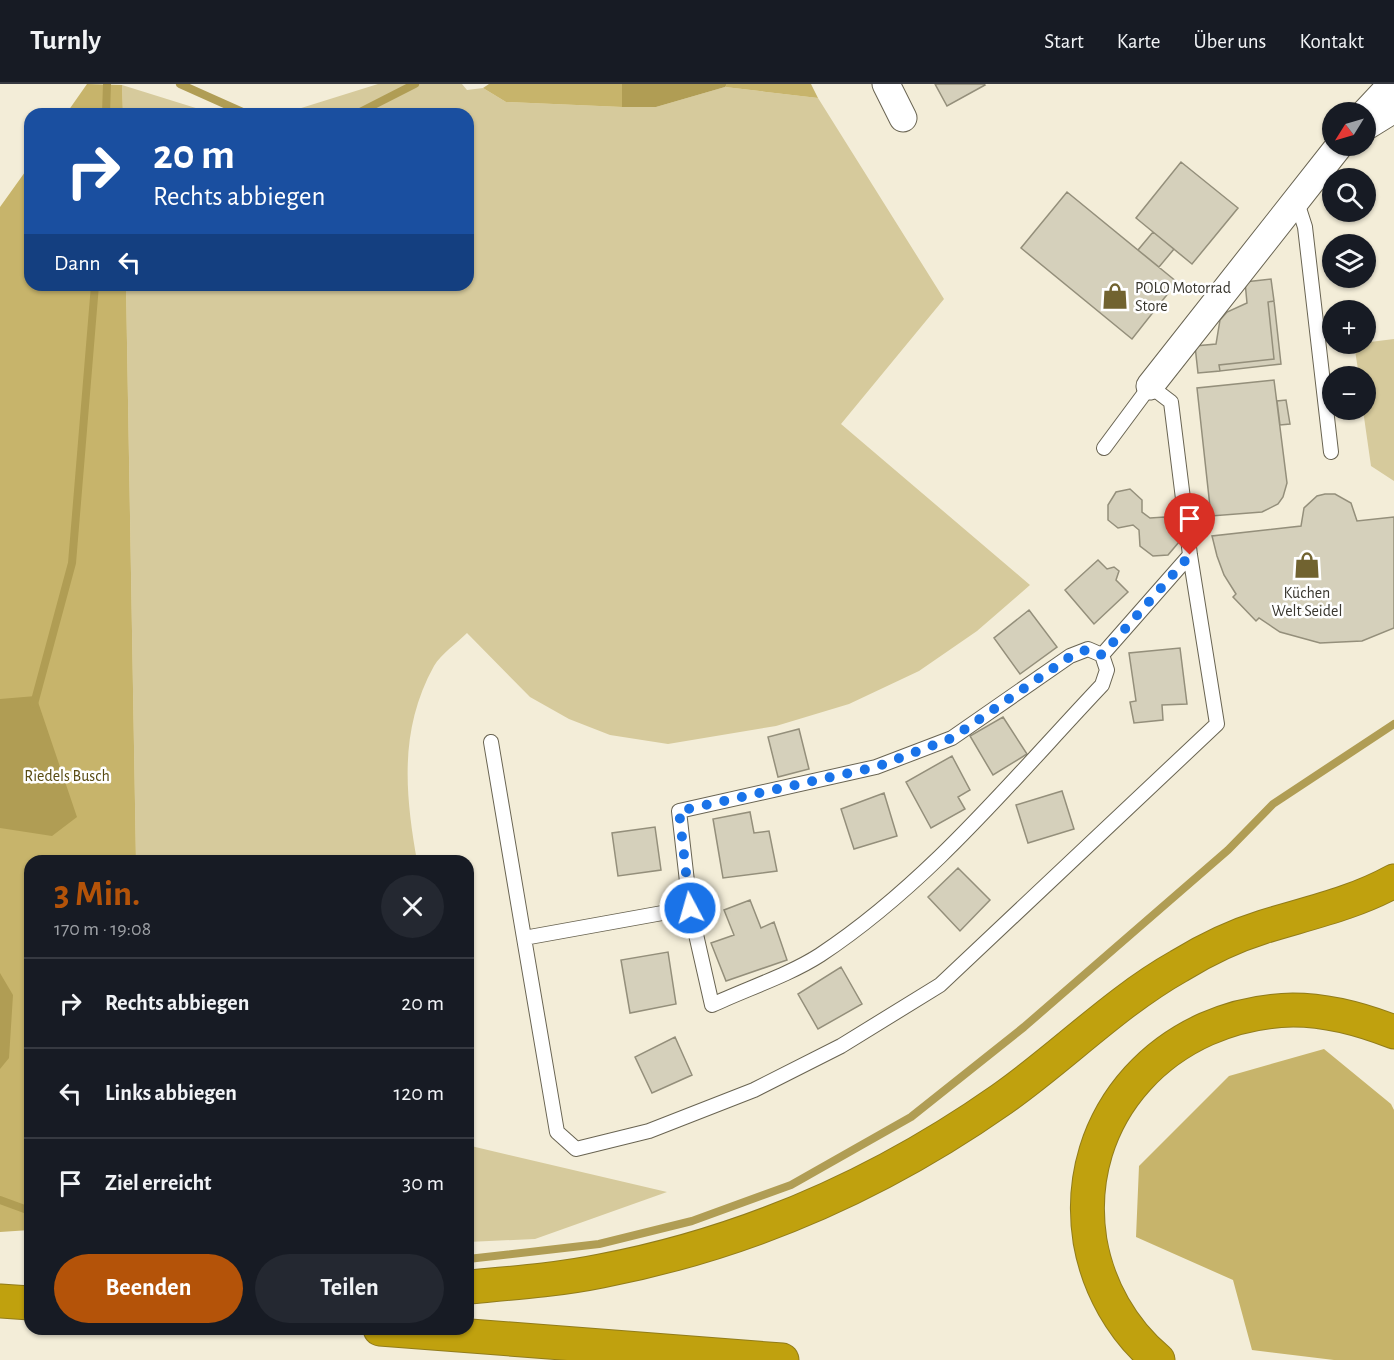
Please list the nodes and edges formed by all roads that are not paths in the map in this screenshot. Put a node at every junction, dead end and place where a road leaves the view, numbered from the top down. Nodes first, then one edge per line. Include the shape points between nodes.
1 (886, 84) edge
2 (1392, 84) edge
3 (1375, 102) edge
4 (1394, 109) edge
5 (903, 118) dead end
6 (1376, 120) edge
7 (1394, 131) edge
8 (1376, 136) edge
9 (1332, 156) edge
10 (1296, 200) junction
11 (1150, 386) junction
12 (1104, 448) dead end
13 (1331, 452) dead end
14 (1190, 555) junction
15 (1102, 655) junction
16 (491, 742) dead end
17 (1394, 881) edge
18 (690, 908) junction
19 (524, 938) junction
20 (1394, 1032) edge
21 (474, 1286) edge
22 (0, 1301) edge
23 (24, 1303) edge
24 (458, 1335) edge
25 (782, 1360) edge
26 (1158, 1360) edge

1 - 5 street
2 - 3 street
4 - 6 street
7 - 8 street
9 - 10 street
10 - 11 street
10 - 13 lane via 1305,227
11 - 12 lane
11 - 14 lane via 1171,402
14 - 15 lane
14 - 19 lane via 1217,724 940,985 841,1046 754,1090 649,1131 576,1149 557,1132
15 - 18 lane via 1088,649 1071,656 952,738 876,767 679,811
15 - 18 lane via 1107,670 1102,685 926,872 877,915 817,957 712,1005
16 - 19 lane
17 - 21 highway via 1346,904 1232,938 1176,967 961,1128 819,1204 758,1229 657,1259 554,1279
18 - 19 lane
20 - 26 highway via 1320,1011 1266,1012 1240,1017 1190,1036 1167,1050 1131,1085 1108,1121 1096,1152 1090,1176 1088,1227 1099,1276 1109,1299 1122,1321
22 - 23 highway
24 - 25 highway

